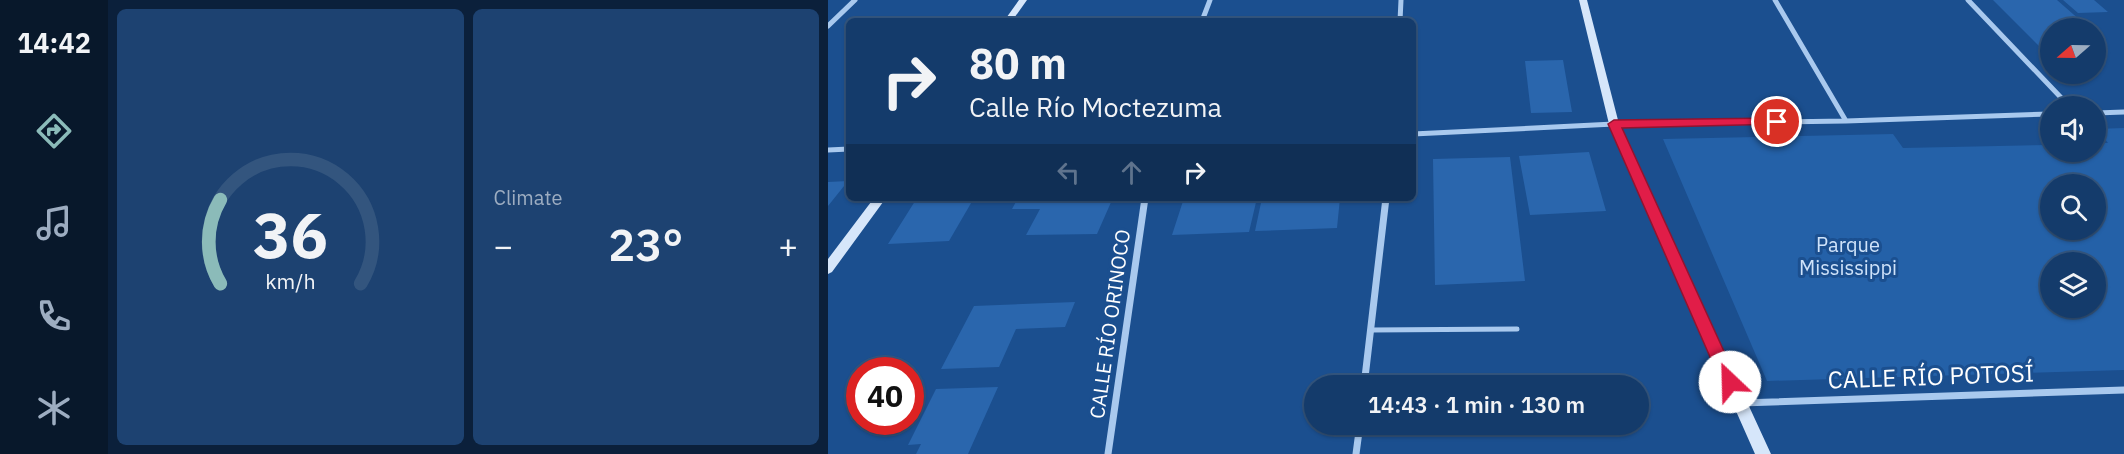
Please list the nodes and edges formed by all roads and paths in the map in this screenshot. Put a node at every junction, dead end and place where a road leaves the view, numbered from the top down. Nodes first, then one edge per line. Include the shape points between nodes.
1 (855, 0) edge
2 (1023, 0) edge
3 (1210, 0) edge
4 (1401, 0) edge
5 (1583, 0) edge
6 (1775, 0) edge
7 (1968, 0) edge
8 (1010, 18) edge
9 (1203, 18) edge
10 (1400, 18) edge
11 (828, 26) edge
12 (2059, 96) edge
13 (2124, 112) edge
14 (2106, 113) edge
15 (2040, 114) edge
16 (1846, 121) junction
17 (1614, 124) junction
18 (1416, 134) edge
19 (846, 149) edge
20 (828, 150) edge
21 (878, 201) edge
22 (1145, 201) edge
23 (1386, 201) edge
24 (828, 269) edge
25 (1517, 329) dead end
26 (1371, 330) junction
27 (1365, 375) edge
28 (2124, 390) edge
29 (1739, 403) junction
30 (1359, 435) edge
31 (1108, 454) edge
32 (1356, 454) edge
33 (1762, 454) edge

1 - 11 street
2 - 8 street
3 - 9 street
4 - 10 street
5 - 17 street
6 - 16 street
7 - 12 street
13 - 14 street
15 - 16 street
16 - 17 street
17 - 18 street
17 - 29 street
19 - 20 street
21 - 24 street
22 - 31 street, CALLE RÍO ORINOCO
23 - 26 street
25 - 26 lane
26 - 27 street
28 - 29 street, CALLE RÍO POTOSÍ
29 - 33 street
30 - 32 street

